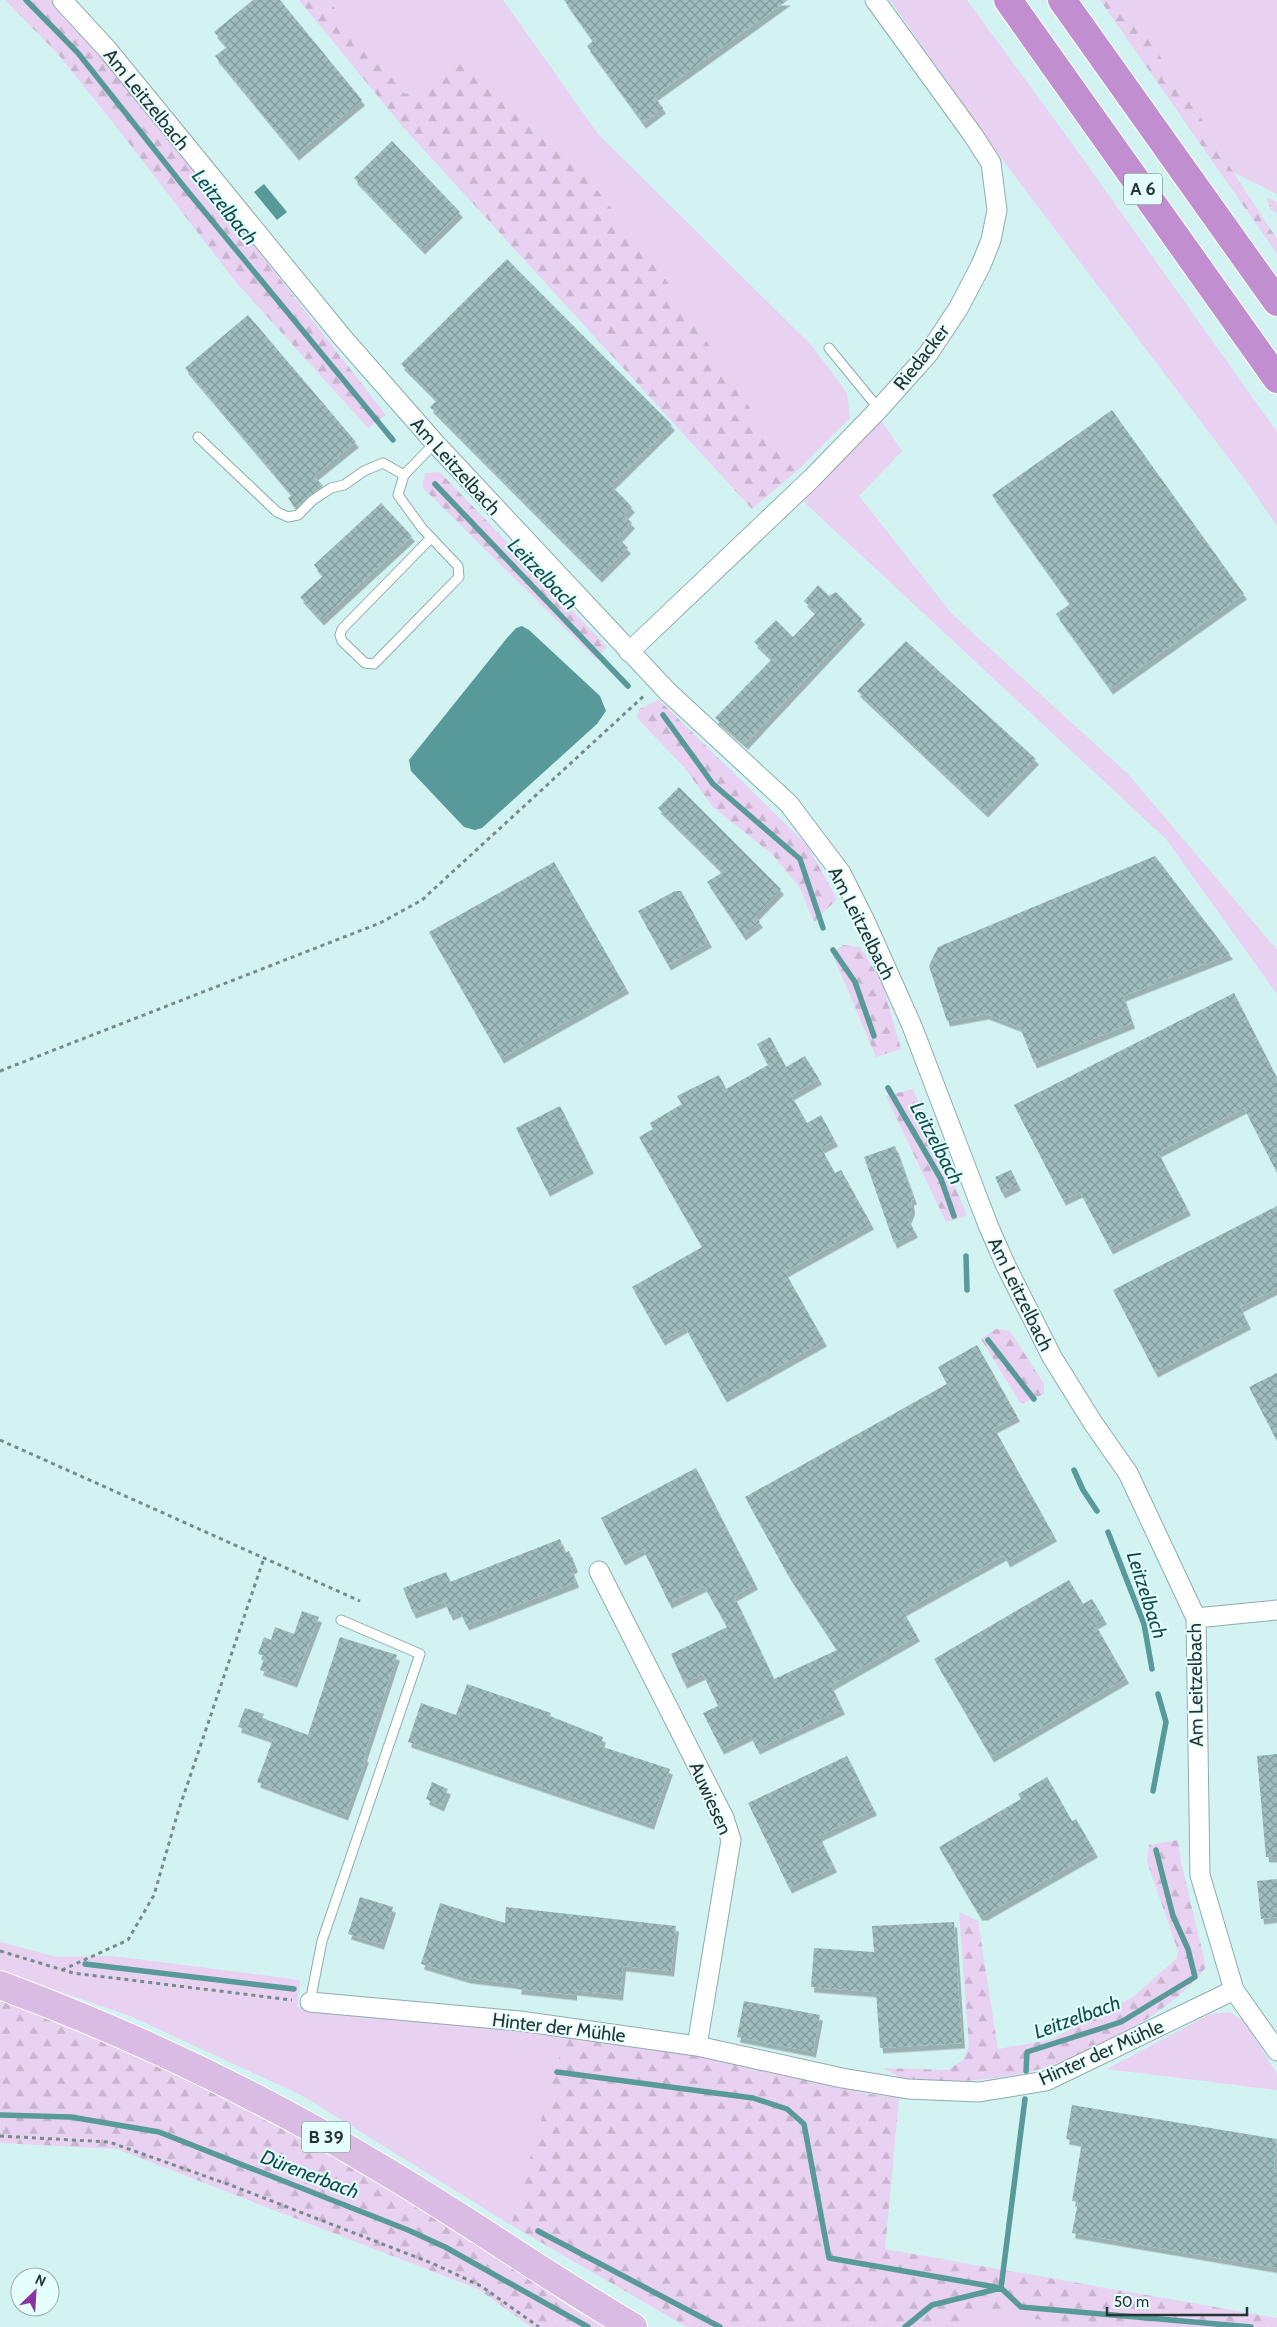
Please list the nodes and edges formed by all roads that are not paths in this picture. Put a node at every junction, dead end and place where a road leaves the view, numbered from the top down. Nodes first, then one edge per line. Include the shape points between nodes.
1 (62, 0) edge
2 (875, 0) edge
3 (1008, 0) edge
4 (1062, 0) edge
5 (1277, 302) edge
6 (829, 348) dead end
7 (1277, 379) edge
8 (879, 410) junction
9 (198, 437) dead end
10 (435, 443) junction
11 (404, 474) junction
12 (431, 538) junction
13 (629, 652) junction
14 (599, 1571) dead end
15 (1277, 1610) edge
16 (1196, 1618) junction
17 (341, 1620) dead end
18 (0, 1985) edge
19 (1234, 1990) junction
20 (310, 2002) joint
21 (698, 2046) junction
22 (1277, 2051) edge
23 (633, 2327) edge

1 - 10 street, Am Leitzelbach via 107,49 343,338
2 - 8 street, Riedacker via 991,163 997,210 988,248 958,309 928,354
3 - 7 highway, A 6
4 - 5 highway, A 6
6 - 8 lane
8 - 13 street, Riedacker
9 - 11 lane via 277,512 288,517 298,515 331,488 344,485 374,466 383,464
10 - 11 lane
10 - 13 street, Am Leitzelbach
11 - 12 lane via 398,495
12 - 12 lane via 458,566 459,577 374,664 365,663 342,641 342,629
13 - 16 street, Am Leitzelbach via 789,804 840,872 912,1026 1006,1266 1052,1357 1128,1473
14 - 21 street, Auwiesen via 724,1818 731,1840
15 - 16 street
16 - 19 street, Am Leitzelbach via 1200,1875
17 - 20 lane via 420,1654 322,1941
18 - 23 main road, B 39 via 74,2012 248,2093 378,2166 576,2294
19 - 21 street, Hinter der Mühle via 1046,2081 978,2092 908,2090
19 - 22 street, Am Leitzelbach
20 - 21 street, Hinter der Mühle via 520,2021

